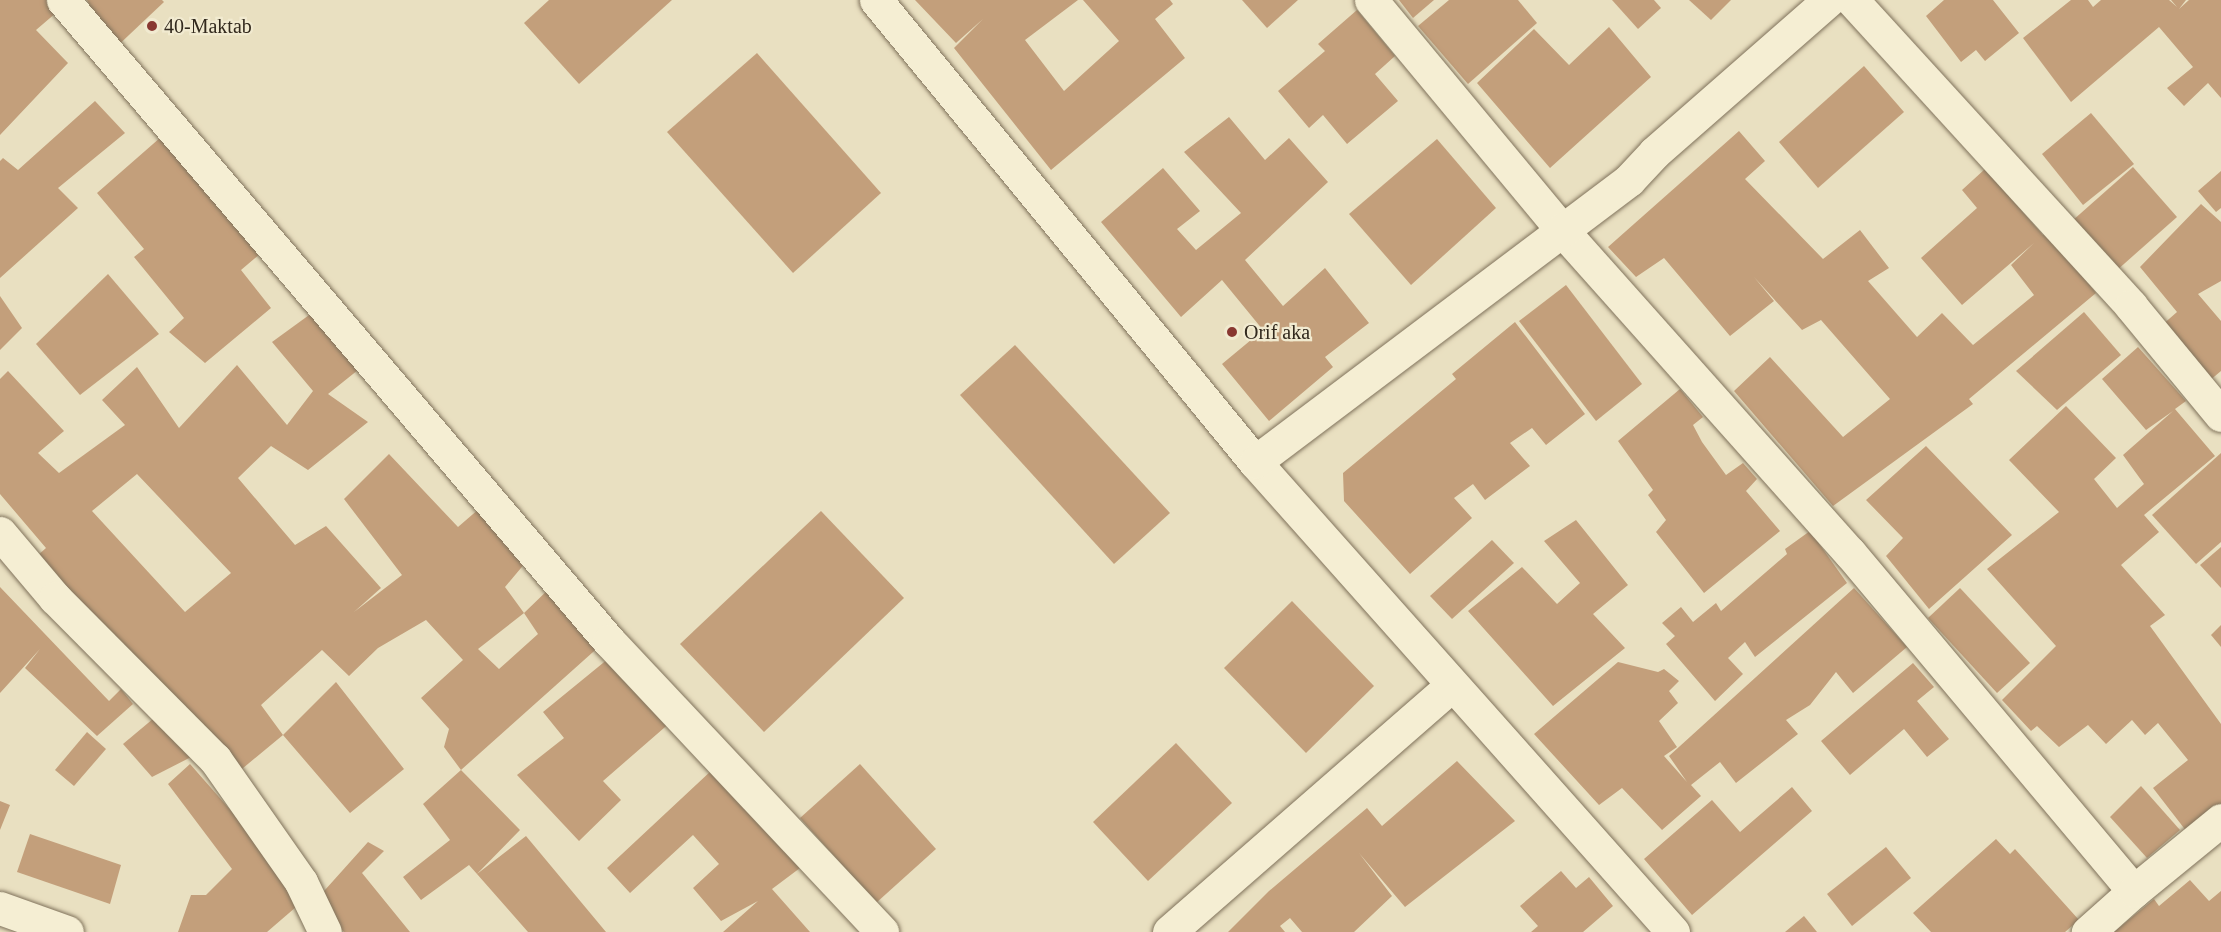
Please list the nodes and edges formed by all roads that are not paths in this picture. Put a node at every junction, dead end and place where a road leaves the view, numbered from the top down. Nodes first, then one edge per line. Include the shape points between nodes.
1 (63, 0) edge
2 (876, 0) edge
3 (1371, 0) edge
4 (1829, 0) edge
5 (1852, 0) edge
6 (1562, 231) junction
7 (2221, 415) edge
8 (1255, 462) junction
9 (0, 533) edge
10 (1451, 686) junction
11 (2221, 820) edge
12 (2134, 891) junction
13 (0, 908) edge
14 (1180, 928) edge
15 (67, 932) edge
16 (326, 932) edge
17 (882, 932) edge
18 (1673, 932) edge
19 (2088, 932) edge

1 - 17 street via 609,641
2 - 8 street
3 - 6 street
4 - 6 street via 1654,153 1629,180
5 - 7 street via 2131,306
6 - 8 street
6 - 12 street via 1850,552
8 - 10 street
9 - 16 street via 56,598 215,759 301,882
10 - 14 street
10 - 18 street
11 - 12 street
12 - 19 street
13 - 15 street

